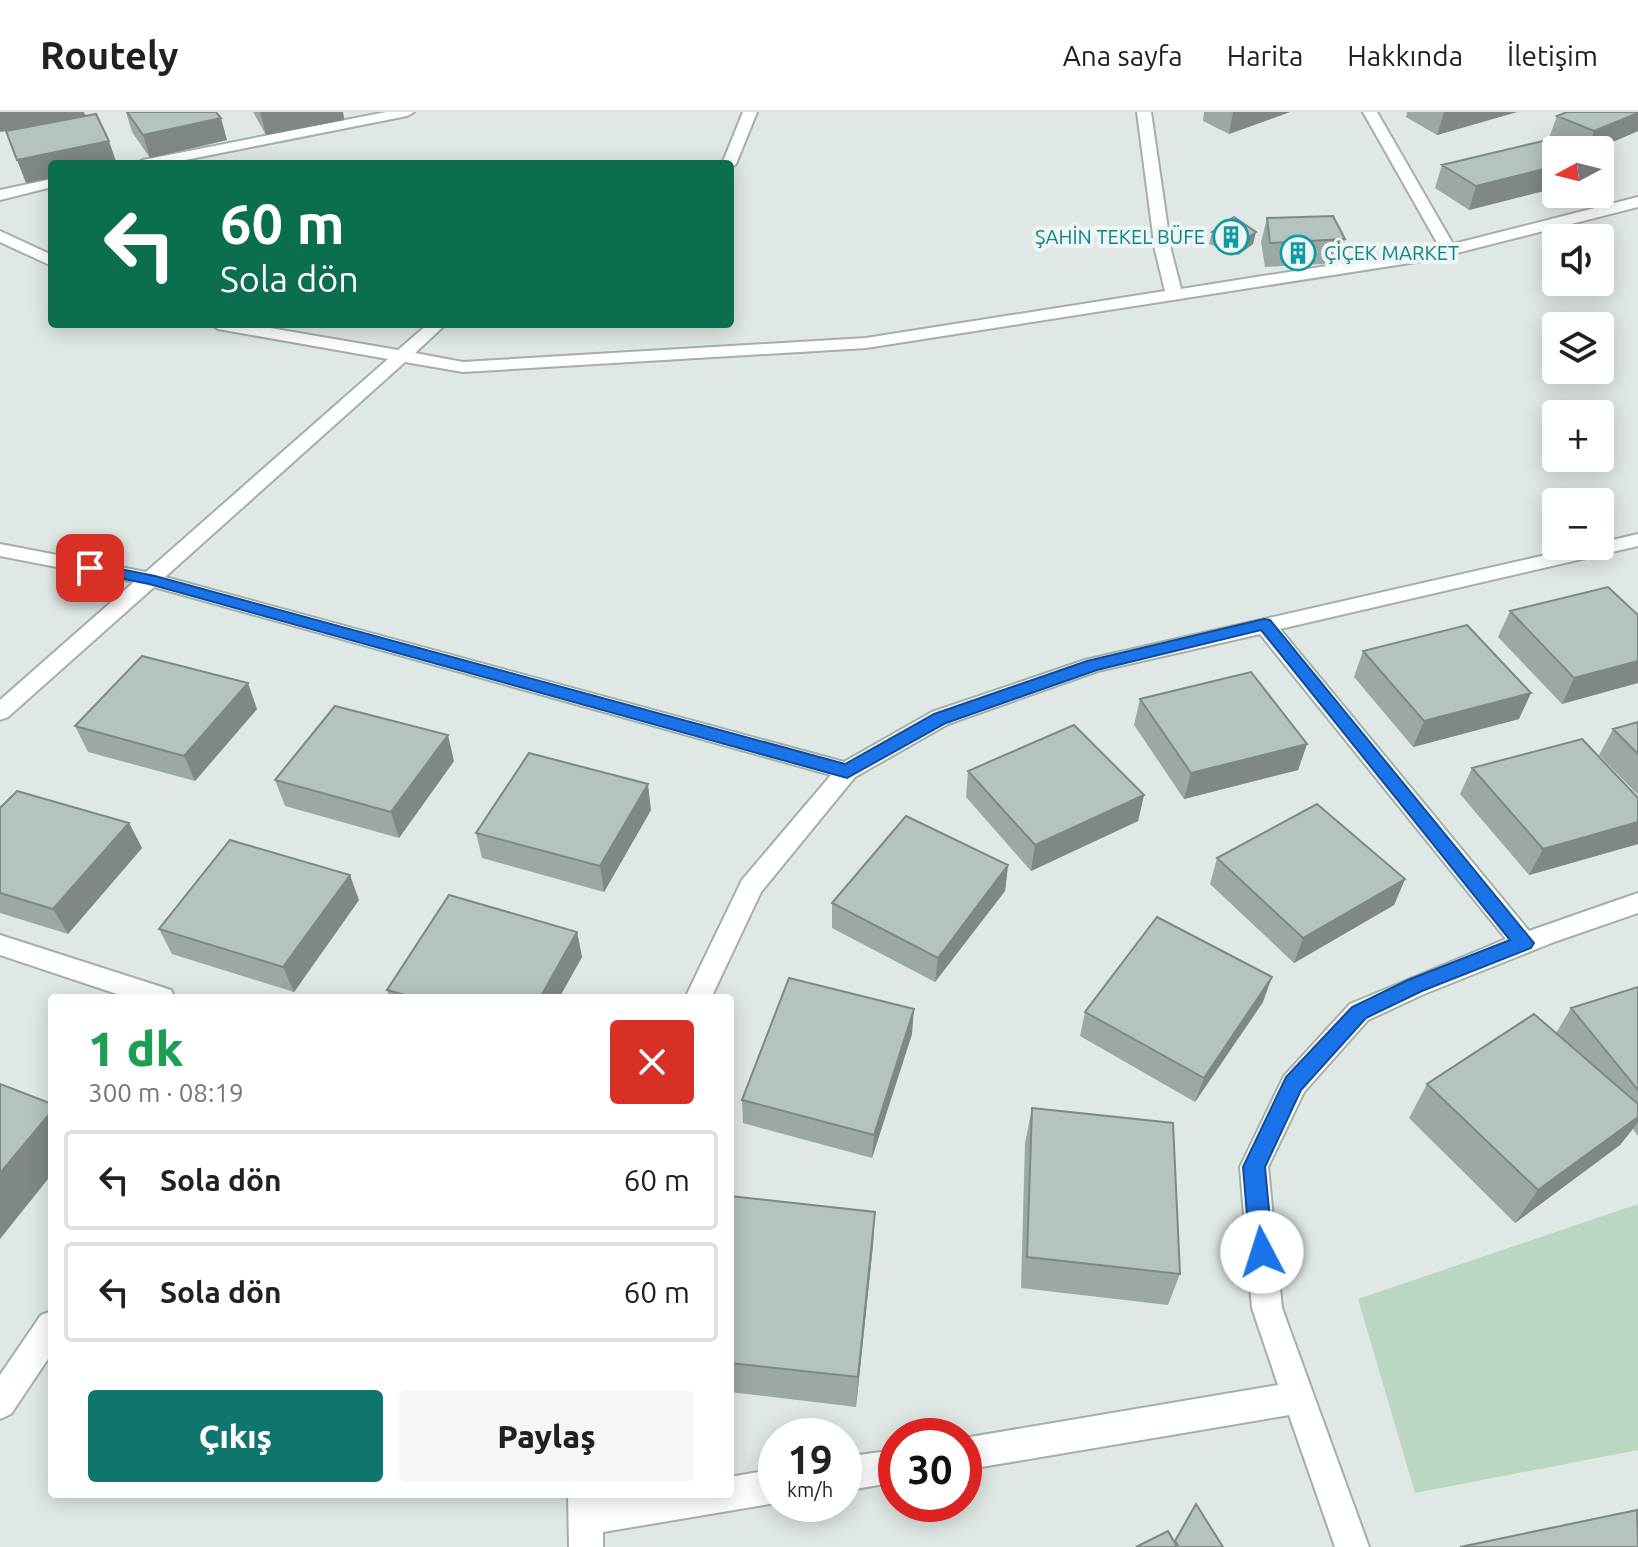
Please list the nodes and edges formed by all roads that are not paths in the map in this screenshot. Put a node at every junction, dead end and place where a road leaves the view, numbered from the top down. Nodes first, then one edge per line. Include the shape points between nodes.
1 (407, 112) edge
2 (750, 112) edge
3 (1144, 112) edge
4 (1370, 112) edge
5 (163, 160) edge
6 (731, 160) edge
7 (48, 184) edge
8 (0, 195) edge
9 (1638, 202) edge
10 (0, 236) edge
11 (1449, 250) junction
12 (48, 259) edge
13 (1174, 295) junction
14 (241, 328) edge
15 (434, 328) edge
16 (402, 356) junction
17 (1638, 540) edge
18 (0, 550) edge
19 (150, 579) junction
20 (1264, 624) junction
21 (0, 712) edge
22 (847, 771) junction
23 (1638, 903) edge
24 (1524, 943) junction
25 (0, 945) edge
26 (150, 994) edge
27 (700, 994) edge
28 (48, 1332) edge
29 (1299, 1397) junction
30 (0, 1403) edge
31 (982, 1451) edge
32 (758, 1489) edge
33 (734, 1493) edge
34 (707, 1498) edge
35 (585, 1520) edge
36 (1352, 1547) edge

1 - 5 street
2 - 6 street
3 - 13 street
4 - 11 street
7 - 8 street
9 - 11 street
10 - 12 street
11 - 13 street
13 - 16 street via 866,343 463,367
14 - 16 street
15 - 16 street
16 - 19 street
17 - 20 street
18 - 19 street
19 - 21 street
19 - 22 street
20 - 22 street via 1093,665 940,718
20 - 24 street
22 - 27 street via 751,887
23 - 24 street
24 - 29 street via 1359,1012 1294,1084 1254,1167 1267,1308
25 - 26 street
28 - 30 street
29 - 31 street
29 - 36 street
32 - 33 street
34 - 35 street

